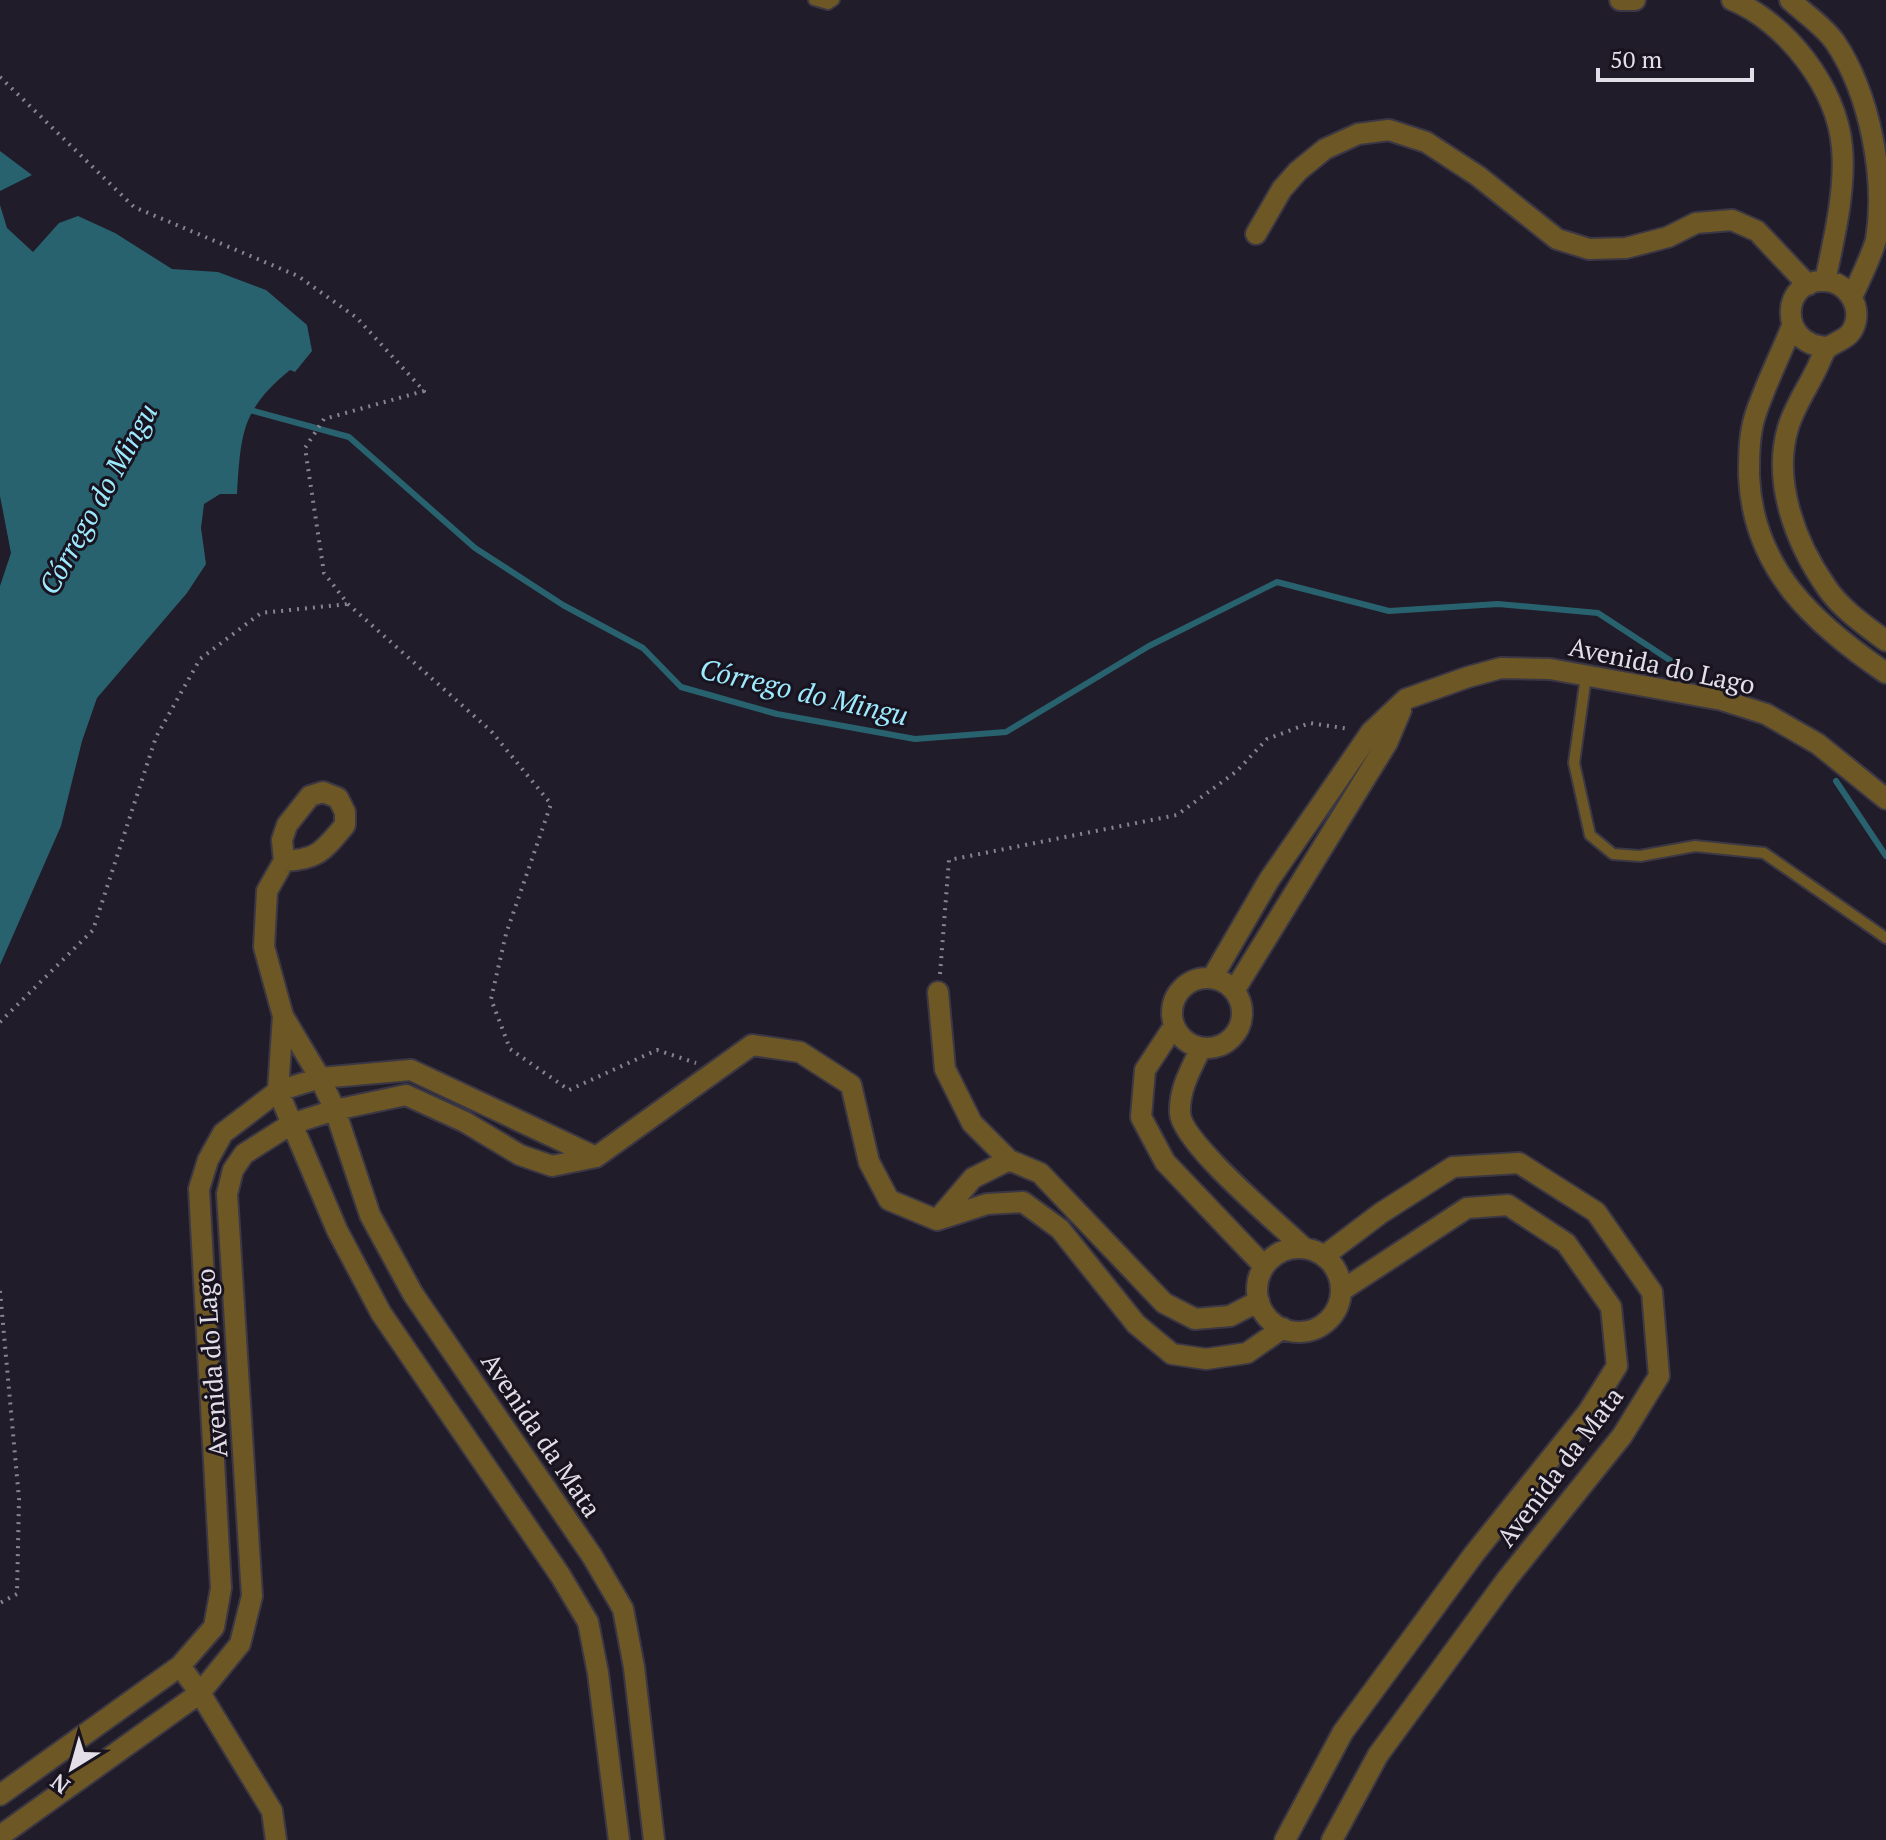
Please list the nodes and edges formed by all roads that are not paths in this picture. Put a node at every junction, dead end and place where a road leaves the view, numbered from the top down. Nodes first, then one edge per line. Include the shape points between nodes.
1 (814, 0) edge
2 (834, 0) edge
3 (1620, 0) edge
4 (1635, 0) edge
5 (1732, 0) edge
6 (1790, 0) edge
7 (1256, 234) dead end
8 (1816, 283) junction
9 (1852, 297) junction
10 (1792, 326) junction
11 (1827, 347) junction
12 (1886, 641) edge
13 (1886, 673) edge
14 (1586, 676) junction
15 (1406, 699) junction
16 (1886, 799) edge
17 (284, 861) dead end
18 (1886, 938) edge
19 (1212, 978) junction
20 (1234, 991) junction
21 (938, 992) road end
22 (283, 1016) junction
23 (1174, 1026) junction
24 (1201, 1048) junction
25 (320, 1078) junction
26 (278, 1091) junction
27 (335, 1110) junction
28 (291, 1124) junction
29 (596, 1157) junction
30 (1009, 1160) junction
31 (937, 1220) junction
32 (1304, 1248) junction
33 (1324, 1256) junction
34 (1264, 1266) junction
35 (1341, 1291) junction
36 (1259, 1301) junction
37 (1283, 1328) junction
38 (180, 1666) junction
39 (200, 1693) junction
40 (0, 1795) edge
41 (0, 1836) edge
42 (276, 1840) edge
43 (619, 1840) edge
44 (654, 1840) edge
45 (1285, 1840) edge
46 (1332, 1840) edge

1 - 2 lane
3 - 4 street
5 - 8 street via 1763,19 1809,62 1831,106 1842,146 1839,216
6 - 9 street via 1833,39 1862,91 1878,152 1882,205 1876,241
7 - 8 street via 1282,189 1316,156 1358,134 1389,130 1426,142 1557,239 1589,249 1626,248 1696,223 1732,220 1757,231
8 - 9 street via 1845,289
8 - 10 street via 1796,294
9 - 11 street via 1853,329
10 - 11 street via 1806,342
10 - 13 street via 1754,418 1751,502 1767,552 1795,597
11 - 12 street via 1788,426 1785,493 1801,542 1828,590
14 - 15 street, Avenida do Lago via 1501,668
14 - 16 street, Avenida do Lago via 1722,700 1766,714 1818,744
14 - 18 lane via 1574,763 1590,835 1613,854 1640,856 1695,846 1764,853
15 - 19 street, Avenida do Lago via 1371,732 1269,880
15 - 20 street via 1387,743
17 - 22 street via 267,891 264,947
19 - 20 street
19 - 23 street via 1188,983 1179,991 1171,1014
20 - 24 street via 1242,1014 1234,1036 1225,1044
21 - 30 street via 945,1069 972,1123
22 - 25 street, Avenida da Mata
22 - 26 street
23 - 24 street via 1180,1037
23 - 34 street via 1145,1070 1141,1117 1165,1162
24 - 32 street via 1184,1084 1179,1115 1194,1143
25 - 26 street, Avenida do Lago
25 - 27 street, Avenida da Mata
25 - 29 street, Avenida do Lago via 411,1070
26 - 28 street
26 - 38 street, Avenida do Lago via 223,1133 199,1189 221,1588 214,1627
27 - 28 street, Avenida do Lago
27 - 29 street, Avenida do Lago via 406,1095 520,1155 552,1166
27 - 44 street, Avenida da Mata via 370,1215 413,1294 623,1609
28 - 39 street, Avenida do Lago via 244,1154 227,1194 252,1596 240,1644
28 - 43 street via 337,1230 381,1313 588,1622
29 - 31 street, Avenida do Lago via 752,1045 800,1052 851,1085 869,1162 889,1200
30 - 31 street via 973,1178
30 - 36 street via 1040,1173 1164,1303 1195,1319 1230,1316
31 - 37 street via 987,1204 1023,1202 1060,1229 1136,1324 1172,1354 1206,1359 1247,1353
32 - 33 street
32 - 34 street via 1275,1255
33 - 35 street via 1334,1266
33 - 46 street, Avenida da Mata via 1453,1167 1519,1163 1596,1212 1652,1292 1659,1376 1622,1436 1507,1579 1378,1755
34 - 36 street
35 - 37 street via 1339,1304 1323,1325 1298,1332
35 - 45 street, Avenida da Mata via 1467,1208 1508,1205 1566,1243 1611,1307 1617,1366 1588,1412 1474,1554 1343,1732
36 - 37 street via 1264,1313
38 - 39 street
38 - 40 street, Avenida do Lago
39 - 41 street, Avenida do Lago
39 - 42 street via 272,1811

